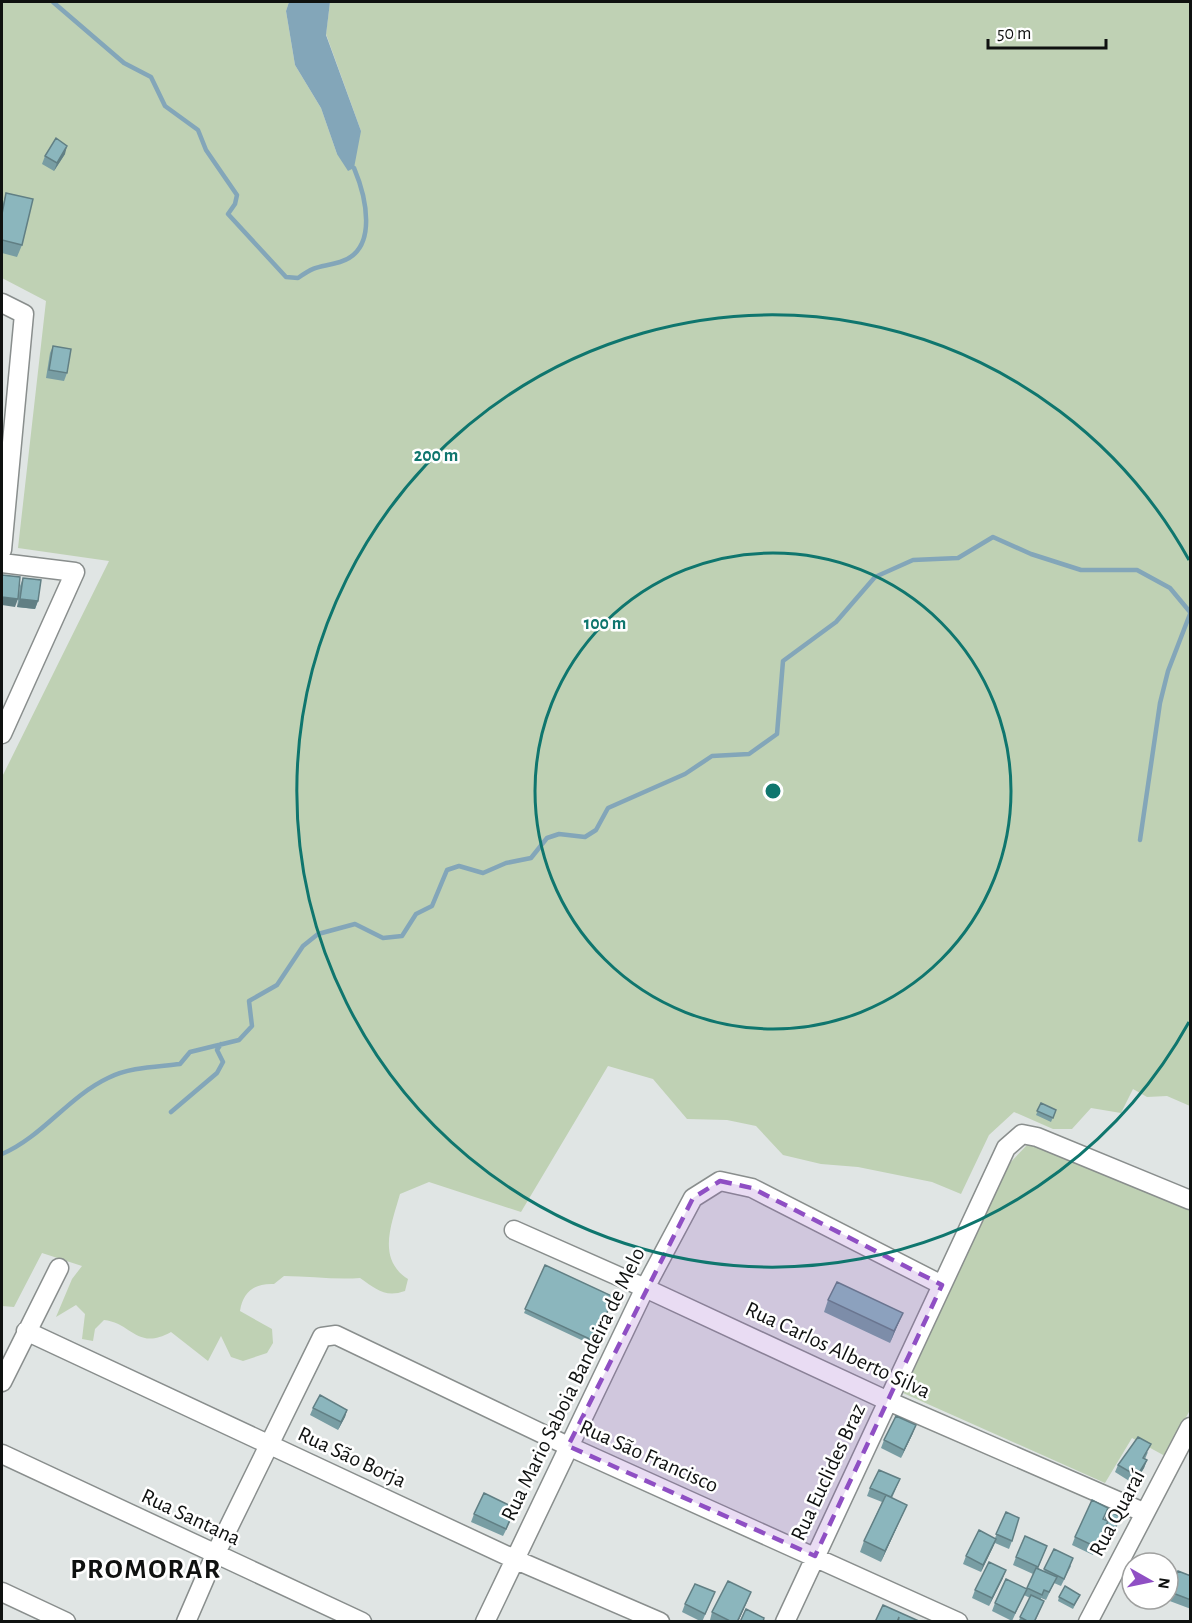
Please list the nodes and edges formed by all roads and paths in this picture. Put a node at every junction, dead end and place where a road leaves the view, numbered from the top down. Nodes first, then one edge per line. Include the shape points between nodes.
1 (2, 303) edge
2 (2, 550) edge
3 (2, 563) edge
4 (2, 734) edge
5 (1191, 1200) edge
6 (513, 1230) dead end
7 (59, 1268) dead end
8 (942, 1285) junction
9 (645, 1288) junction
10 (26, 1331) junction
11 (2, 1382) edge
12 (888, 1401) junction
13 (1191, 1427) edge
14 (269, 1446) junction
15 (568, 1446) junction
16 (2, 1454) edge
17 (1143, 1512) junction
18 (215, 1555) junction
19 (815, 1556) junction
20 (514, 1559) junction
21 (2, 1592) edge
22 (66, 1622) edge
23 (186, 1622) edge
24 (362, 1622) edge
25 (485, 1622) edge
26 (660, 1622) edge
27 (785, 1622) edge
28 (958, 1622) edge
29 (1088, 1622) edge

1 - 2 street via 24,314
3 - 4 street via 75,572
5 - 8 street, Rua Euclides Braz via 1023,1134 1006,1148
6 - 9 street, Rua Carlos Alberto Silva
7 - 10 street
8 - 9 street, Rua Mario Saboia Bandeira de Melo via 752,1188 720,1181 693,1198
8 - 12 street, Rua Euclides Braz
9 - 12 street, Rua Carlos Alberto Silva
9 - 15 street, Rua Mario Saboia Bandeira de Melo
10 - 11 street
10 - 14 street, Rua São Borja
12 - 17 street, Rua Carlos Alberto Silva
12 - 19 street, Rua Euclides Braz
13 - 17 street, Rua Quaraí
14 - 15 street, Rua São Francisco via 322,1337 336,1335
14 - 18 street
14 - 20 street, Rua São Borja
15 - 19 street, Rua São Francisco
15 - 20 street, Rua Mario Saboia Bandeira de Melo
16 - 18 street, Rua Santana
17 - 29 street, Rua Quaraí
18 - 23 street
18 - 24 street, Rua Santana
19 - 27 street, Rua Euclides Braz
19 - 28 street, Rua São Francisco
20 - 25 street, Rua Mario Saboia Bandeira de Melo
20 - 26 street, Rua São Borja
21 - 22 street

